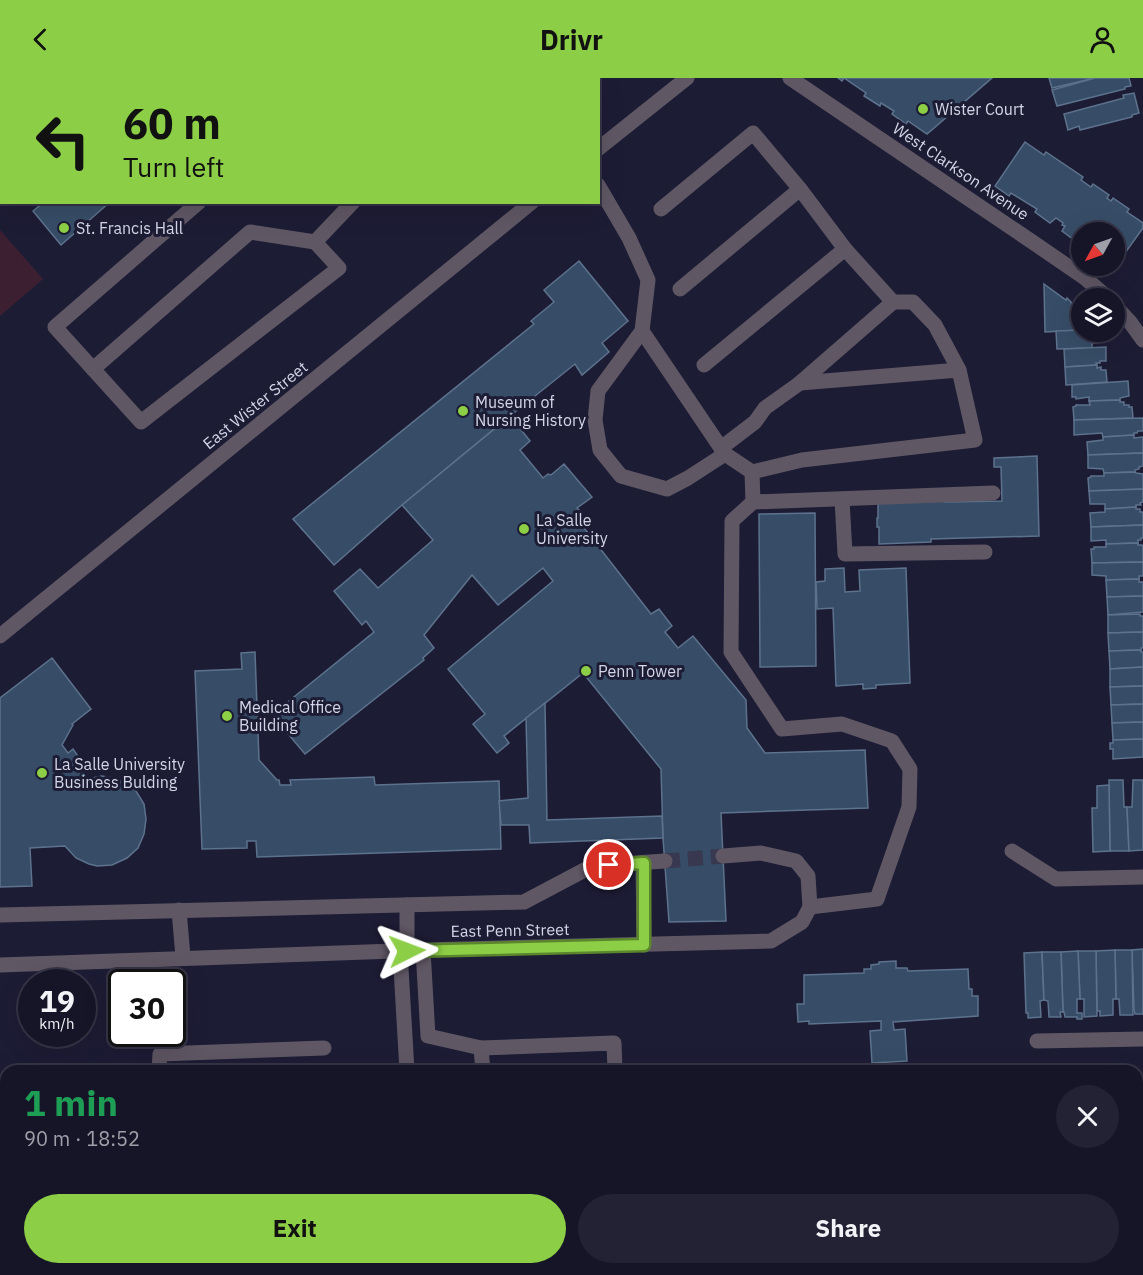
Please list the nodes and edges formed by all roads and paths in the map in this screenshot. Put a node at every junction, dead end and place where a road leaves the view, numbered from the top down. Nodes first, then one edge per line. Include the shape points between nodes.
1 (687, 78) edge
2 (790, 78) edge
3 (600, 147) edge
4 (600, 188) edge
5 (800, 189) junction
6 (197, 204) edge
7 (354, 204) edge
8 (530, 204) edge
9 (661, 209) dead end
10 (315, 242) junction
11 (845, 249) junction
12 (1096, 288) edge
13 (681, 289) dead end
14 (893, 302) junction
15 (1137, 319) edge
16 (642, 331) junction
17 (1143, 340) edge
18 (704, 365) dead end
19 (93, 369) junction
20 (959, 370) junction
21 (800, 383) junction
22 (723, 451) junction
23 (752, 472) junction
24 (993, 493) dead end
25 (842, 499) junction
26 (753, 502) junction
27 (985, 552) dead end
28 (0, 636) edge
29 (1011, 851) dead end
30 (723, 856) tunnel mouth
31 (664, 861) tunnel mouth
32 (644, 863) junction
33 (1143, 877) edge
34 (407, 905) junction
35 (810, 907) junction
36 (179, 910) junction
37 (0, 915) edge
38 (644, 945) junction
39 (410, 951) junction
40 (183, 957) junction
41 (0, 965) edge
42 (1143, 1039) edge
43 (1037, 1041) dead end
44 (324, 1048) dead end
45 (481, 1048) junction
46 (159, 1065) edge
47 (407, 1065) edge
48 (482, 1065) edge
49 (615, 1065) edge

1 - 3 street
2 - 12 street, West Clarkson Avenue
4 - 16 street via 648,280
5 - 9 street via 753,133
5 - 11 street
5 - 13 street
6 - 19 street via 55,327
7 - 10 street
8 - 28 street, East Wister Street
10 - 19 street via 250,232
10 - 19 street via 339,268 141,422
11 - 14 street
11 - 18 street
14 - 20 street via 913,302 935,325
14 - 21 street
15 - 17 street
16 - 22 street
16 - 22 street via 598,391 595,420 600,450 621,476 667,489
20 - 21 street
20 - 23 street via 975,440 802,460
21 - 22 street via 765,408
22 - 23 street
23 - 26 street
24 - 25 street
25 - 26 street
25 - 27 street via 844,555
26 - 35 street via 732,521 731,652 782,729 842,724 892,741 910,769 909,807 877,899
29 - 33 street via 1056,879
30 - 35 street via 761,853 796,861 808,876
31 - 32 street, East Penn Street
32 - 34 street, East Penn Street via 592,866 524,902
32 - 38 street
34 - 36 street, East Penn Street
34 - 39 street
35 - 38 street, East Penn Street via 802,922 771,941
36 - 37 street, East Penn Street
36 - 40 street
38 - 39 street, East Penn Street
39 - 40 street, East Penn Street
39 - 45 street via 428,1036
39 - 47 street
40 - 41 street, East Penn Street
42 - 43 street
44 - 46 street via 160,1054
45 - 48 street
45 - 49 street via 614,1043

